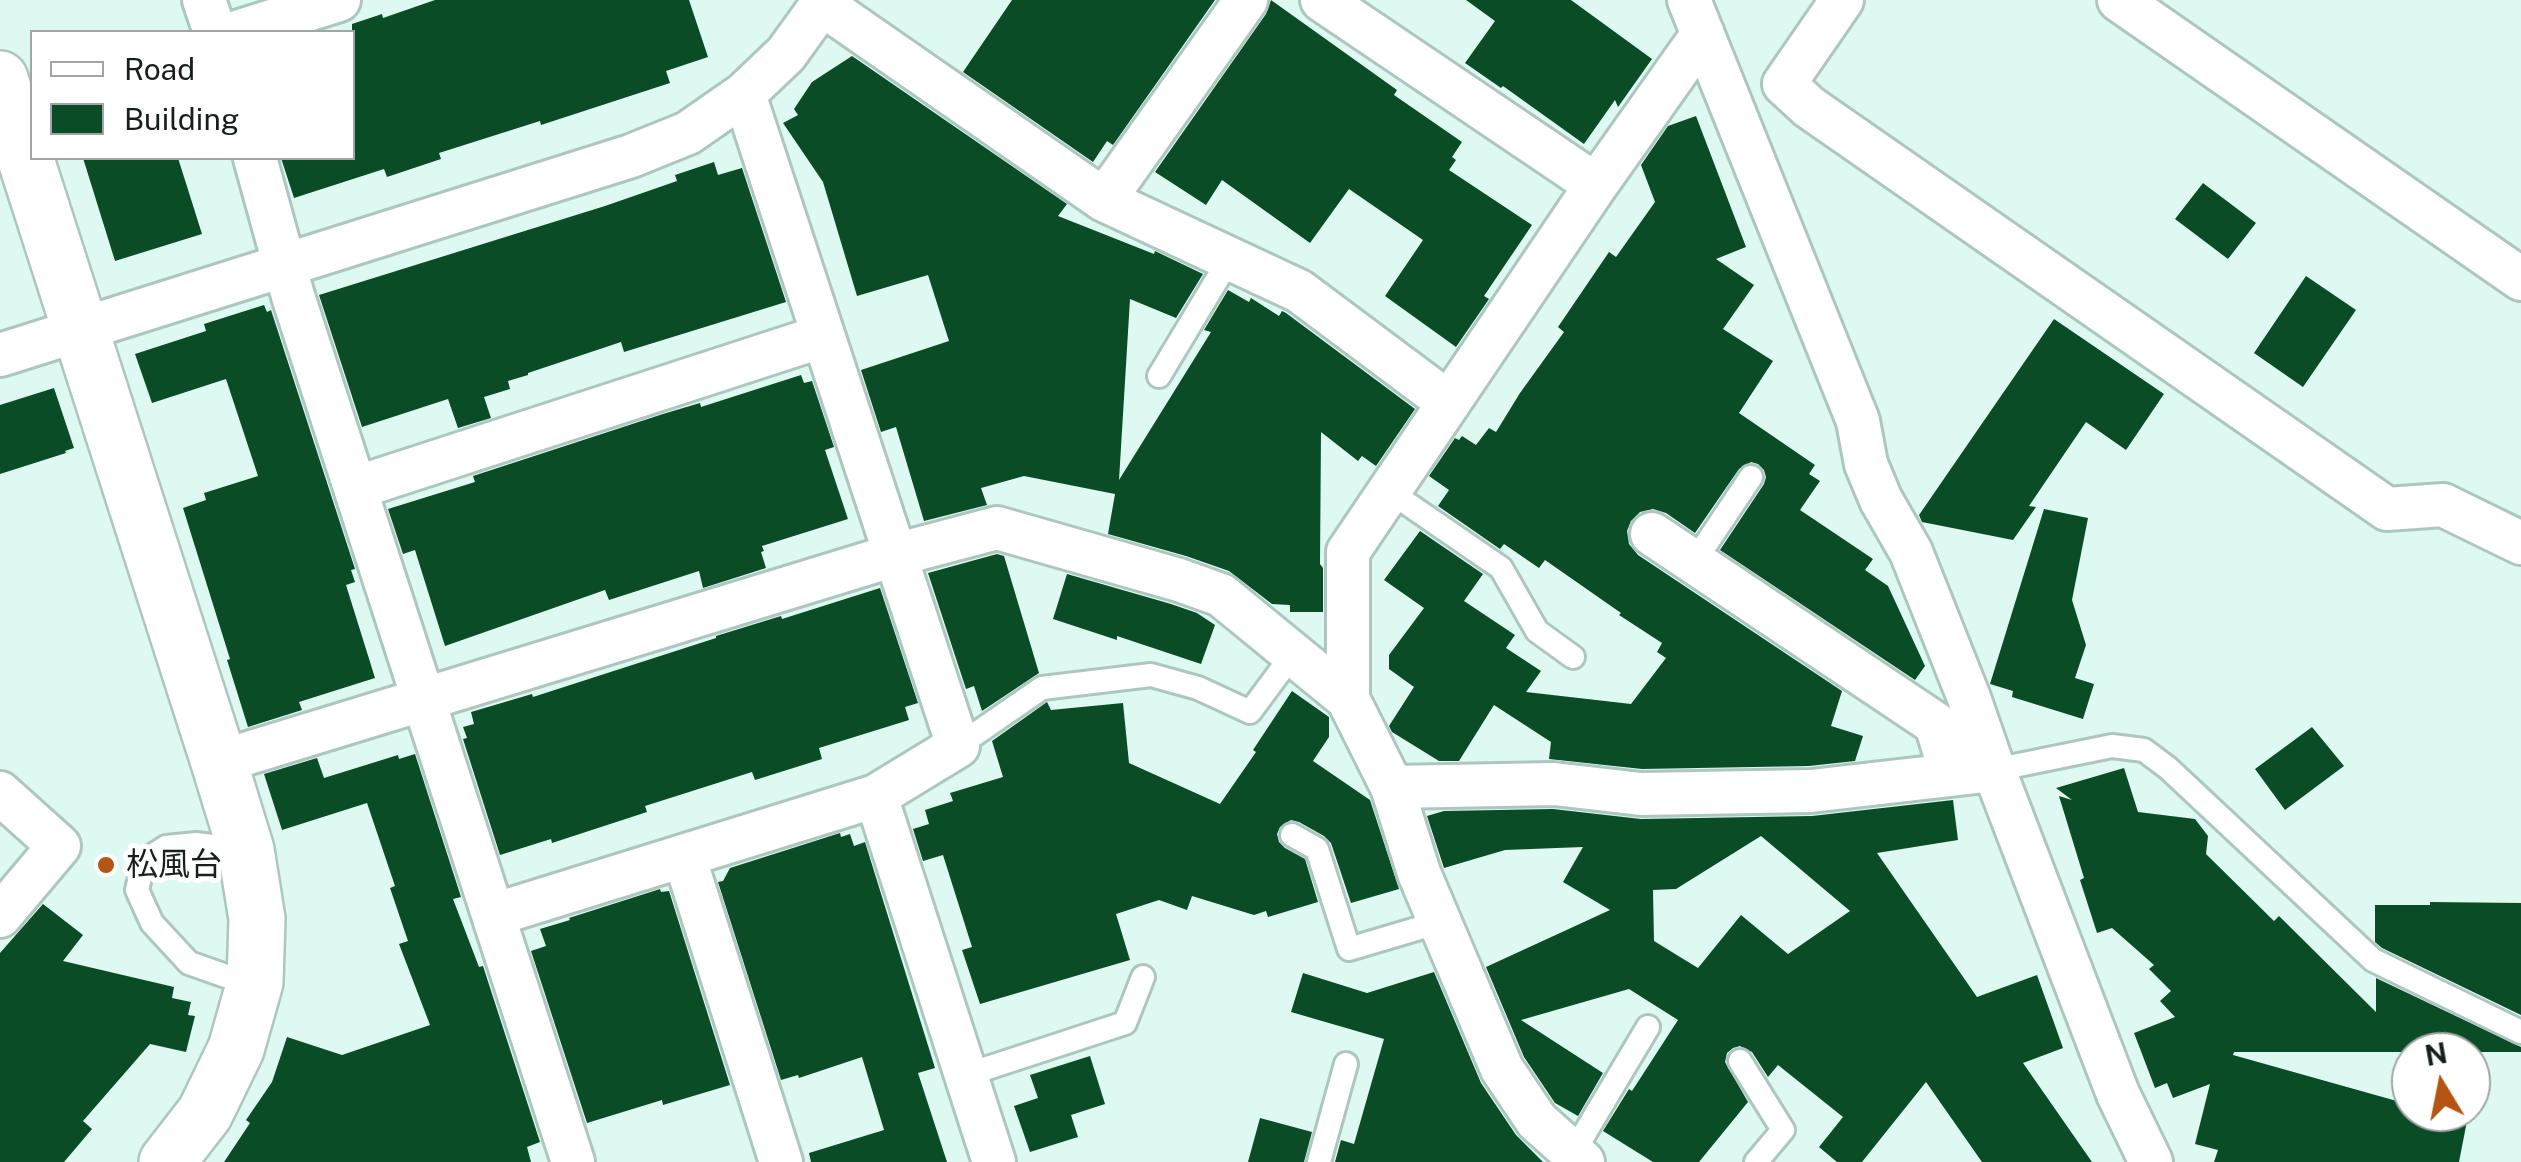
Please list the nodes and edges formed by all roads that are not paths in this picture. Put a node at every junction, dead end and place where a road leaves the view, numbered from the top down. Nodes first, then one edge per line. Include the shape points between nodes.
1 (204, 0) edge
2 (339, 0) edge
3 (1246, 0) edge
4 (1322, 0) edge
5 (1842, 0) edge
6 (2119, 0) edge
7 (824, 2) edge
8 (1696, 17) edge
9 (214, 30) edge
10 (243, 30) edge
11 (0, 79) edge
12 (1784, 84) junction
13 (744, 94) junction
14 (1730, 100) junction
15 (255, 160) edge
16 (1596, 185) junction
17 (1104, 200) junction
18 (1230, 258) junction
19 (284, 266) junction
20 (2521, 279) edge
21 (80, 331) junction
22 (823, 336) junction
23 (0, 355) edge
24 (1159, 376) dead end
25 (1449, 403) junction
26 (1751, 477) dead end
27 (356, 488) junction
28 (1389, 491) junction
29 (1652, 534) dead end
30 (2521, 543) edge
31 (895, 555) junction
32 (1694, 562) junction
33 (1293, 654) junction
34 (1572, 657) dead end
35 (1348, 699) junction
36 (424, 700) junction
37 (958, 746) junction
38 (219, 762) junction
39 (1994, 770) junction
40 (1951, 774) junction
41 (1392, 787) junction
42 (0, 793) edge
43 (876, 796) junction
44 (1292, 835) dead end
45 (246, 850) junction
46 (684, 856) junction
47 (494, 915) junction
48 (0, 916) edge
49 (1440, 922) junction
50 (1143, 977) dead end
51 (255, 982) junction
52 (1648, 1027) dead end
53 (2521, 1032) edge
54 (1740, 1062) dead end
55 (1346, 1064) dead end
56 (966, 1075) junction
57 (1578, 1158) edge
58 (167, 1162) edge
59 (573, 1162) edge
60 (781, 1162) edge
61 (994, 1162) edge
62 (1319, 1162) edge
63 (1756, 1162) edge
64 (2151, 1162) edge

1 - 9 street
2 - 10 street
3 - 17 street
4 - 16 street
5 - 12 street
6 - 20 street
7 - 13 street via 786,54
7 - 17 street
8 - 14 street
8 - 16 street
11 - 21 street
12 - 14 street
12 - 30 street via 2387,508 2443,506
13 - 19 street via 688,133 632,156
13 - 22 street
14 - 39 street via 1858,420 1880,500 1911,552
15 - 19 street
16 - 25 street
17 - 18 street
18 - 24 lane
18 - 25 street via 1299,292
19 - 21 street
19 - 27 street
21 - 23 street
21 - 38 street
22 - 27 street
22 - 31 street
25 - 28 street
26 - 32 lane
27 - 36 street
28 - 34 lane via 1501,568 1537,631
28 - 35 street via 1348,552
29 - 32 street
31 - 33 street via 997,528 1221,595
31 - 36 street
31 - 37 street
32 - 40 street via 1936,724
33 - 35 street
33 - 37 lane via 1250,712 1151,676 1042,688
35 - 41 street
36 - 38 street
36 - 47 street
37 - 43 street
38 - 45 street
39 - 40 street
39 - 53 lane via 2112,746 2144,750 2373,960
39 - 64 street via 2118,1094
40 - 41 street via 1773,792 1641,794 1554,784
41 - 49 street
42 - 48 street via 59,846
43 - 46 street
43 - 56 street
44 - 49 lane via 1317,849 1349,949
45 - 51 street via 257,919
45 - 51 lane via 166,847 144,861 137,890 152,923 190,963
46 - 47 street
46 - 60 street
47 - 59 street
49 - 57 street via 1502,1069 1537,1121
50 - 56 lane via 1126,1023
51 - 58 street via 236,1049 205,1114
52 - 57 lane
54 - 63 lane via 1783,1130
55 - 62 lane
56 - 61 street

